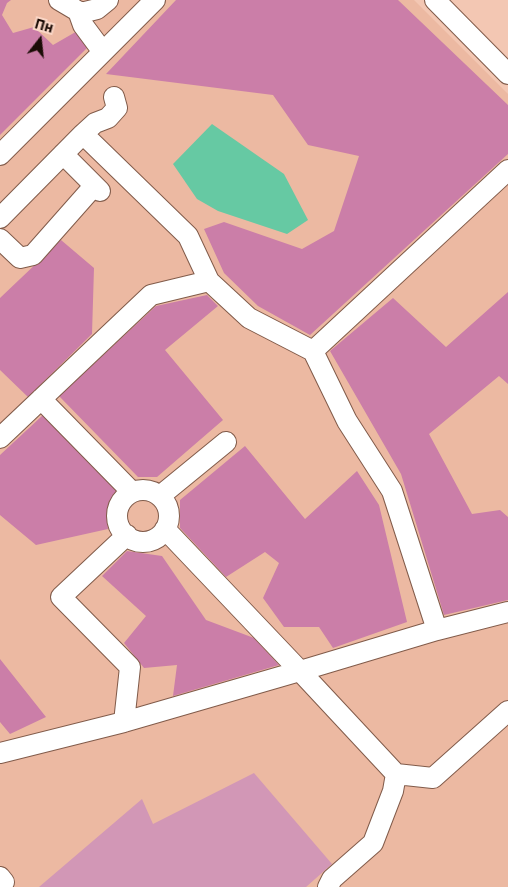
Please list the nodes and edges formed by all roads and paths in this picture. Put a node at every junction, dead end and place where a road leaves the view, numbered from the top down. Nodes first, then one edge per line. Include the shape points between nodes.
1 (59, 0) edge
2 (108, 0) edge
3 (155, 0) edge
4 (435, 0) edge
5 (78, 11) junction
6 (103, 52) junction
7 (508, 74) edge
8 (114, 97) dead end
9 (83, 134) junction
10 (63, 154) junction
11 (0, 155) edge
12 (508, 170) edge
13 (0, 218) edge
14 (0, 239) edge
15 (209, 281) junction
16 (313, 351) junction
17 (41, 399) junction
18 (0, 438) edge
19 (226, 442) dead end
20 (132, 492) junction
21 (160, 496) junction
22 (165, 529) junction
23 (127, 535) junction
24 (508, 612) edge
25 (436, 630) junction
26 (300, 671) junction
27 (508, 711) edge
28 (124, 722) junction
29 (0, 753) edge
30 (396, 774) junction
31 (0, 877) edge
32 (0, 886) edge
33 (328, 887) edge

1 - 5 street
2 - 5 street via 97,9
3 - 6 street
4 - 7 street
5 - 6 street via 83,25
6 - 11 street
8 - 9 street via 117,108
9 - 10 street
9 - 15 street via 188,236
10 - 13 street
10 - 14 street via 97,188 33,255 20,258
12 - 16 street
15 - 16 street via 249,318
15 - 17 street via 151,295
16 - 25 street via 347,421 392,490
17 - 18 street
17 - 20 street
19 - 21 street
20 - 21 street via 147,490
20 - 23 street via 118,509 119,523
21 - 22 street via 168,508
22 - 23 street via 161,535 148,541
22 - 26 street
23 - 28 street via 61,597 130,667
24 - 25 street
25 - 26 street
26 - 28 street
26 - 30 street
27 - 30 street via 432,778
28 - 29 street
30 - 33 street via 393,791 373,843
31 - 32 street via 4,882

